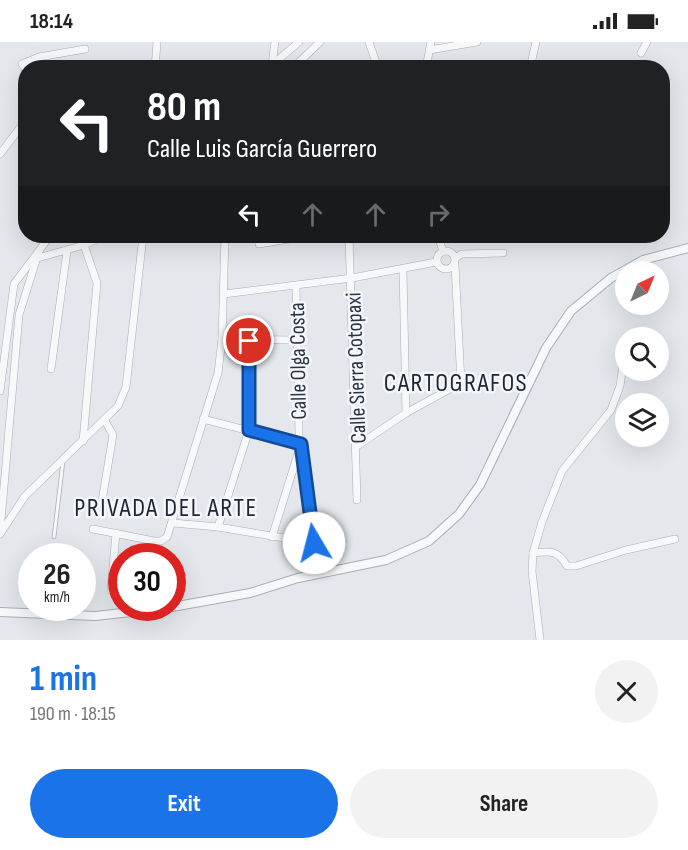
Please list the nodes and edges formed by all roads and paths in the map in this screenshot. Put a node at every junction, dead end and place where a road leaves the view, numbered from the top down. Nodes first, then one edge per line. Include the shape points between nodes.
1 (157, 42) edge
2 (275, 42) edge
3 (299, 42) edge
4 (320, 42) edge
5 (369, 42) edge
6 (430, 42) edge
7 (477, 42) edge
8 (536, 42) edge
9 (648, 42) edge
10 (85, 49) dead end
11 (429, 50) junction
12 (641, 53) dead end
13 (34, 60) edge
14 (155, 60) edge
15 (273, 60) edge
16 (279, 60) edge
17 (301, 60) edge
18 (375, 60) edge
19 (427, 60) edge
20 (532, 60) edge
21 (18, 130) edge
22 (0, 154) edge
23 (44, 243) edge
24 (88, 243) edge
25 (142, 243) edge
26 (225, 243) edge
27 (350, 243) edge
28 (440, 243) edge
29 (84, 245) junction
30 (688, 248) edge
31 (67, 251) junction
32 (443, 251) junction
33 (503, 253) dead end
34 (34, 259) junction
35 (455, 261) junction
36 (436, 262) junction
37 (403, 269) junction
38 (352, 278) junction
39 (296, 286) junction
40 (224, 294) junction
41 (222, 339) junction
42 (295, 340) junction
43 (249, 341) junction
44 (2, 362) edge
45 (51, 369) dead end
46 (3, 377) junction
47 (12, 378) junction
48 (621, 381) edge
49 (0, 391) edge
50 (406, 413) junction
51 (203, 419) junction
52 (105, 421) junction
53 (249, 430) junction
54 (83, 441) junction
55 (301, 444) junction
56 (357, 446) junction
57 (63, 459) junction
58 (357, 500) dead end
59 (102, 501) dead end
60 (173, 523) junction
61 (218, 527) junction
62 (93, 529) dead end
63 (116, 533) junction
64 (0, 534) edge
65 (54, 537) dead end
66 (272, 537) junction
67 (675, 539) dead end
68 (115, 543) edge
69 (533, 553) junction
70 (186, 603) edge
71 (0, 612) edge
72 (108, 615) edge
73 (540, 640) edge

1 - 14 street
2 - 15 street
3 - 16 street
4 - 17 street
5 - 18 street
6 - 11 street
7 - 11 street
8 - 20 street
9 - 12 street
10 - 13 street
11 - 19 street
21 - 22 street
23 - 34 street
24 - 29 street
25 - 52 street via 126,387 118,406
26 - 40 street
27 - 38 street, Calle Sierra Cotopaxi
28 - 32 street
29 - 31 street
29 - 54 street via 97,283
30 - 70 street via 644,260 611,278 571,311 546,348 480,484 459,514 429,541 365,566
31 - 34 street
31 - 45 street
32 - 35 street via 450,252
32 - 36 street
33 - 35 street via 471,254
34 - 44 street via 14,284
34 - 47 street via 19,315
35 - 36 street via 448,269
35 - 50 street via 460,383
36 - 37 street
37 - 38 street
37 - 50 street
38 - 39 street
38 - 56 street, Calle Sierra Cotopaxi
39 - 40 street
39 - 42 street, Calle Olga Costa
40 - 41 street
41 - 43 street
41 - 51 street via 218,373
42 - 43 street
42 - 55 street, Calle Olga Costa
43 - 53 street
44 - 46 street
46 - 47 street
46 - 49 street
47 - 64 street
48 - 69 street via 611,410 562,471
50 - 56 street
51 - 53 street
51 - 60 street
52 - 54 street
52 - 59 street via 113,435
53 - 55 street
53 - 61 street
54 - 57 street
55 - 66 street
55 - 66 street, Calle Olga Costa via 314,543
56 - 58 street, Calle Sierra Cotopaxi
57 - 64 street via 25,496
57 - 65 lane
60 - 61 street
60 - 63 street via 161,541
61 - 66 street
62 - 63 street
63 - 68 street
67 - 69 street via 576,566 567,566 554,551
69 - 73 street
71 - 72 street

